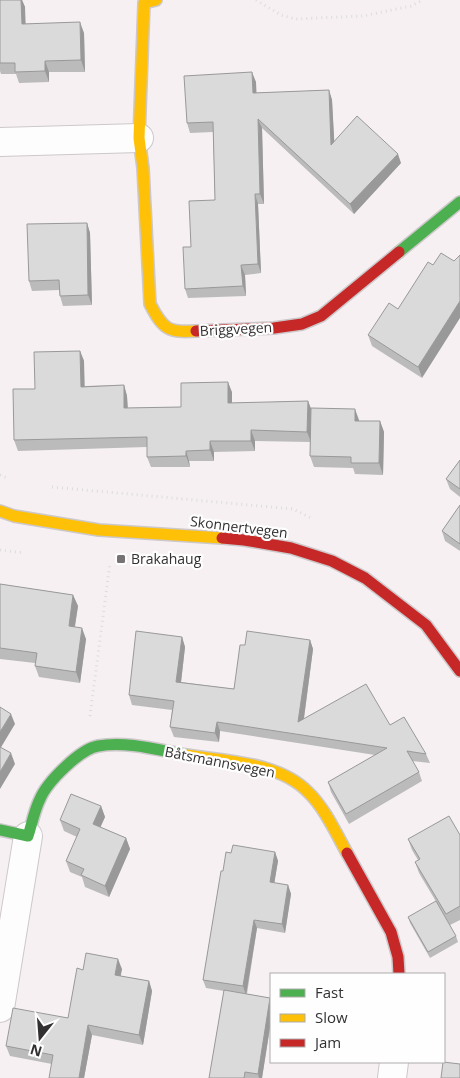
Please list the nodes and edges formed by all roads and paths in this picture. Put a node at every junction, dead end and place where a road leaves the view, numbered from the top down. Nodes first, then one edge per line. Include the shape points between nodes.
1 (156, 0) edge
2 (256, 0) edge
3 (422, 0) edge
4 (139, 138) junction
5 (0, 142) edge
6 (460, 202) edge
7 (0, 511) edge
8 (0, 550) edge
9 (6, 550) dead end
10 (110, 563) dead end
11 (460, 671) edge
12 (97, 746) junction
13 (0, 830) edge
14 (28, 836) junction
15 (399, 973) edge
16 (0, 1008) edge
17 (394, 1063) edge
18 (392, 1078) edge

1 - 4 street, Briggvegen via 144,3
2 - 3 path via 281,15 295,19 363,16 411,6
4 - 5 street
4 - 6 street, Briggvegen via 150,304 166,328 182,332 274,328 302,324 320,316
7 - 11 street, Skonnertvegen via 99,530 244,540 291,548 332,561 365,578 426,625
8 - 9 path
10 - 12 path via 90,712 90,730
12 - 14 street, Båtsmannsvegen via 80,754 60,772 40,798
12 - 15 street, Båtsmannsvegen via 129,745 266,768 290,777 309,792 330,822 391,932
13 - 14 street
14 - 16 street
17 - 18 street

